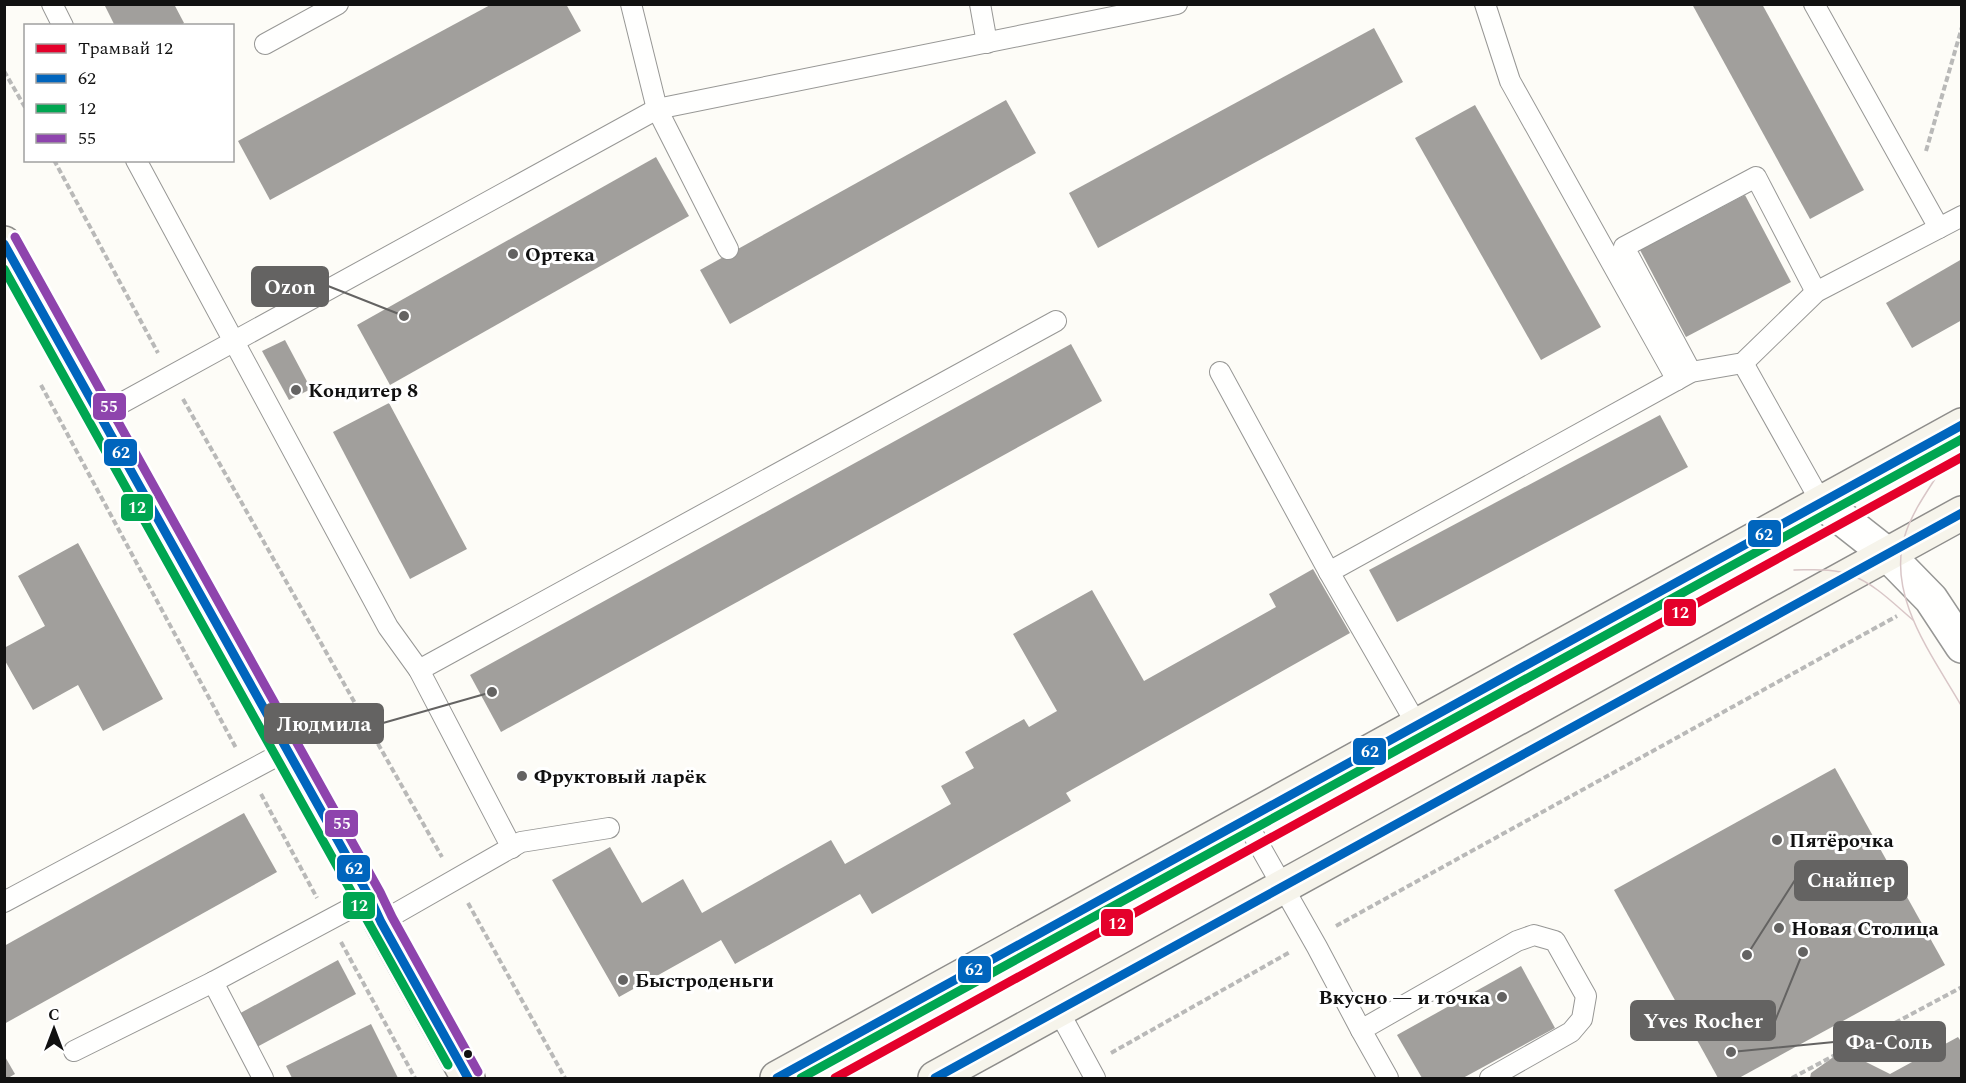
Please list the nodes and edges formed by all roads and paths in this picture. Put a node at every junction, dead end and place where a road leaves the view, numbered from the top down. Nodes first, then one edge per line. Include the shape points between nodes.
1 (52, 4) edge
2 (338, 4) edge
3 (631, 4) edge
4 (980, 4) edge
5 (1176, 4) edge
6 (1485, 4) edge
7 (1814, 4) edge
8 (62, 24) edge
9 (1962, 27) edge
10 (987, 43) junction
11 (264, 44) dead end
12 (4, 71) edge
13 (24, 106) edge
14 (657, 109) junction
15 (55, 162) edge
16 (137, 162) edge
17 (1915, 186) junction
18 (1962, 216) edge
19 (1939, 228) junction
20 (4, 243) edge
21 (728, 249) dead end
22 (1816, 292) junction
23 (1056, 321) dead end
24 (234, 341) junction
25 (1743, 363) junction
26 (1220, 372) dead end
27 (170, 376) junction
28 (1684, 376) junction
29 (39, 381) dead end
30 (98, 416) junction
31 (1962, 425) edge
32 (1821, 502) junction
33 (1962, 513) edge
34 (1887, 554) junction
35 (1329, 572) junction
36 (1897, 616) dead end
37 (1962, 646) edge
38 (419, 670) junction
39 (1417, 725) junction
40 (288, 750) junction
41 (249, 771) junction
42 (1245, 820) junction
43 (609, 828) dead end
44 (512, 848) junction
45 (455, 880) junction
46 (1283, 887) junction
47 (4, 902) edge
48 (375, 910) junction
49 (329, 920) junction
50 (1313, 939) junction
51 (213, 982) junction
52 (1962, 987) edge
53 (1058, 1010) junction
54 (1361, 1030) junction
55 (74, 1051) dead end
56 (1092, 1072) edge
57 (263, 1078) edge
58 (415, 1078) edge
59 (468, 1078) edge
60 (565, 1078) edge
61 (777, 1078) edge
62 (935, 1078) edge
63 (1388, 1078) edge
64 (1490, 1078) edge
65 (1792, 1078) edge

1 - 8 lane
2 - 11 lane
3 - 14 lane
4 - 10 lane
5 - 10 lane
6 - 28 lane via 1510,81
7 - 17 lane
9 - 17 path
10 - 14 lane
12 - 13 path
14 - 21 lane
14 - 24 lane
15 - 27 path
16 - 24 lane
17 - 19 lane
18 - 19 lane
19 - 22 lane
20 - 30 main road
22 - 25 lane
22 - 28 lane via 1756,177 1624,247
23 - 38 lane
24 - 27 lane
24 - 38 lane via 388,627
25 - 28 lane
25 - 32 lane
26 - 35 lane
27 - 30 lane
27 - 45 path
28 - 35 lane
29 - 41 path
30 - 40 main road
31 - 32 main road
32 - 34 street
32 - 39 main road
33 - 34 main road
34 - 37 street via 1930,598
34 - 46 main road
35 - 39 lane
36 - 50 path
38 - 44 lane
39 - 42 main road
40 - 41 lane
40 - 48 main road
41 - 47 lane
41 - 49 path
42 - 46 lane
42 - 61 main road
43 - 44 lane via 521,842
44 - 45 lane
45 - 48 lane
45 - 60 path
46 - 50 lane
46 - 53 main road
48 - 49 lane
48 - 59 main road
49 - 51 lane
49 - 58 path
50 - 54 lane
50 - 56 path
51 - 55 lane
51 - 57 lane
52 - 65 path
53 - 56 lane
53 - 62 main road
54 - 63 lane
54 - 64 lane via 1518,941 1534,935 1555,941 1586,996 1582,1019 1570,1032

